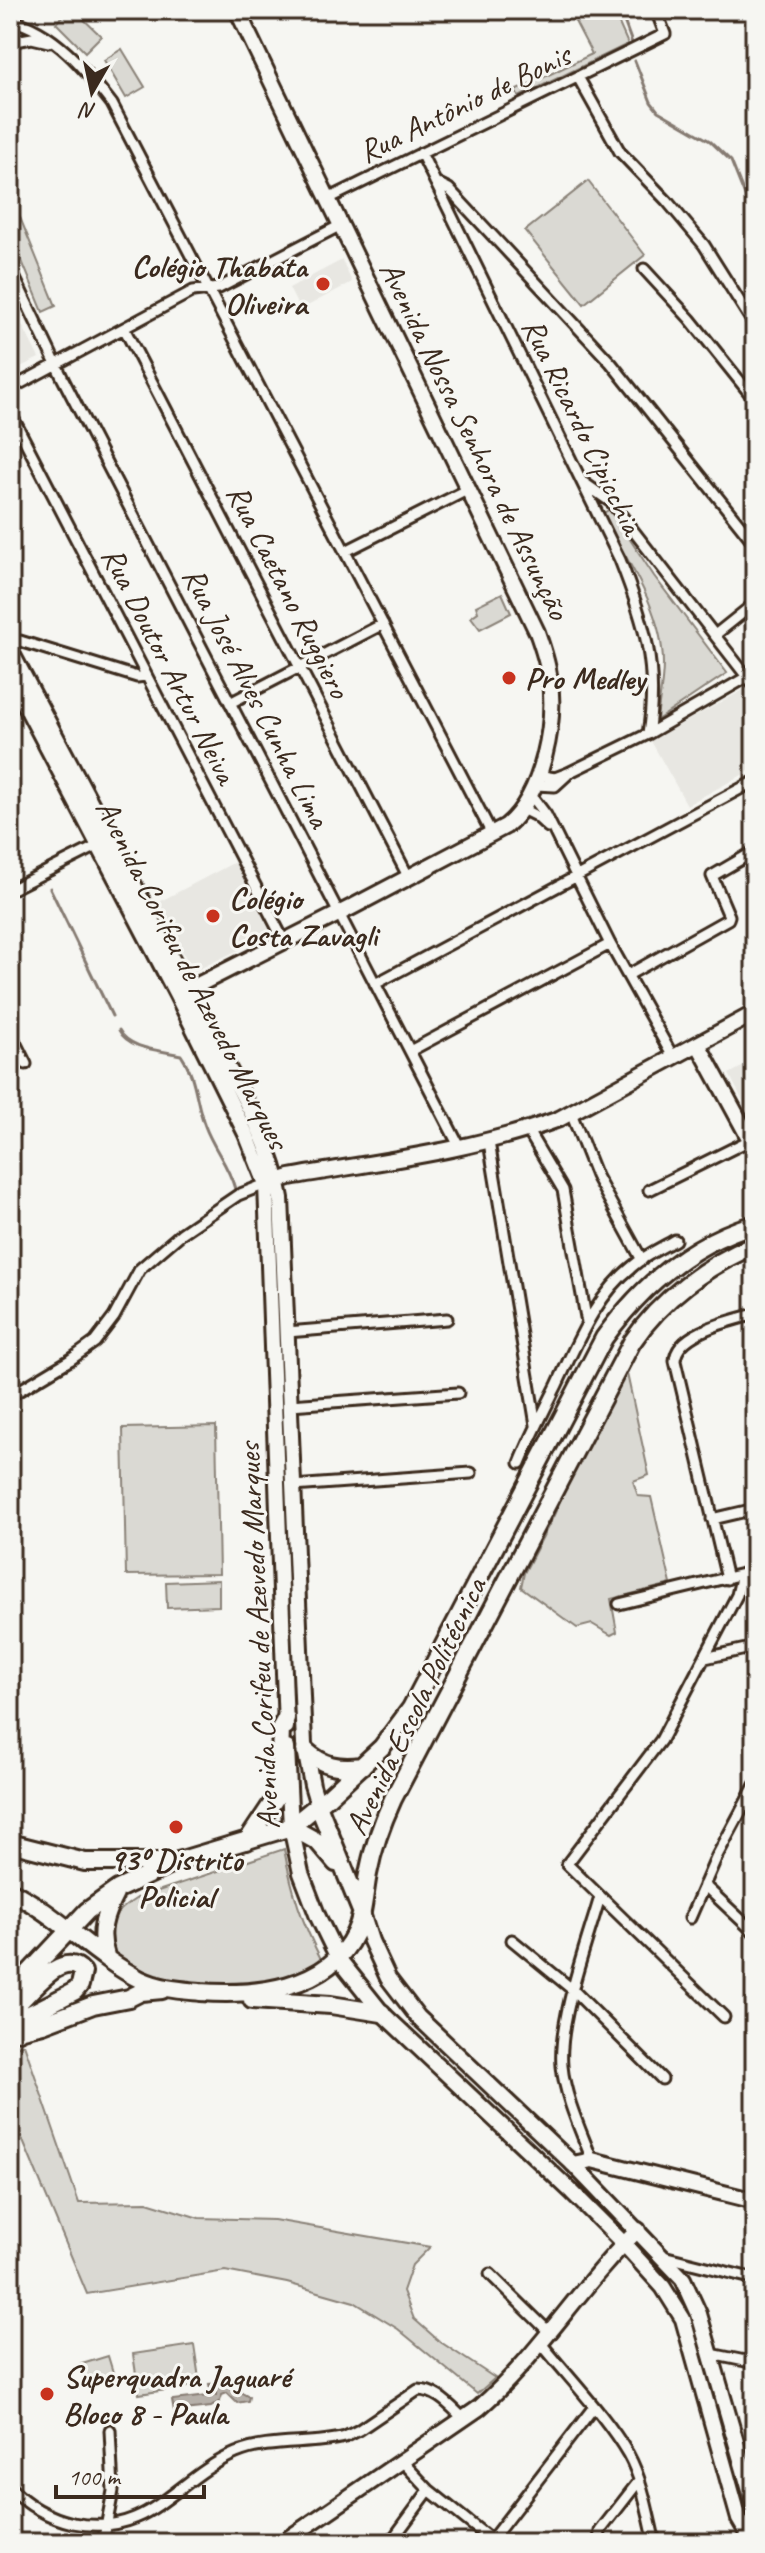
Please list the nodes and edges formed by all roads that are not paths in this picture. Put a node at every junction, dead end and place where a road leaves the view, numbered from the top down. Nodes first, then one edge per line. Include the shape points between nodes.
1 (237, 10) edge
2 (656, 10) edge
3 (10, 20) edge
4 (10, 42) edge
5 (56, 45) junction
6 (578, 77) junction
7 (421, 153) junction
8 (435, 182) junction
9 (328, 199) junction
10 (341, 225) junction
11 (10, 268) edge
12 (644, 269) dead end
13 (207, 289) junction
14 (755, 326) edge
15 (124, 328) junction
16 (56, 365) junction
17 (10, 389) edge
18 (755, 400) edge
19 (10, 412) edge
20 (584, 483) junction
21 (469, 489) junction
22 (755, 544) edge
23 (346, 551) junction
24 (755, 603) edge
25 (383, 624) junction
26 (715, 635) junction
27 (10, 642) edge
28 (10, 650) edge
29 (300, 667) junction
30 (10, 676) edge
31 (146, 676) junction
32 (747, 677) junction
33 (755, 687) edge
34 (20, 695) edge
35 (230, 703) junction
36 (648, 734) junction
37 (568, 773) junction
38 (755, 781) edge
39 (538, 790) junction
40 (522, 809) junction
41 (553, 833) junction
42 (492, 834) junction
43 (104, 842) junction
44 (755, 851) edge
45 (575, 876) junction
46 (409, 878) junction
47 (10, 890) edge
48 (339, 914) junction
49 (284, 941) junction
50 (610, 944) junction
51 (628, 975) junction
52 (375, 984) junction
53 (182, 992) junction
54 (755, 1013) edge
55 (10, 1032) edge
56 (698, 1044) junction
57 (410, 1051) junction
58 (673, 1057) junction
59 (26, 1064) dead end
60 (571, 1113) junction
61 (528, 1131) junction
62 (489, 1142) junction
63 (752, 1144) edge
64 (460, 1148) junction
65 (272, 1182) junction
66 (649, 1190) dead end
67 (755, 1224) edge
68 (675, 1240) dead end
69 (755, 1245) edge
70 (755, 1254) edge
71 (642, 1260) junction
72 (725, 1260) junction
73 (755, 1314) edge
74 (447, 1319) dead end
75 (587, 1323) junction
76 (287, 1332) junction
77 (458, 1393) dead end
78 (10, 1396) edge
79 (290, 1405) junction
80 (536, 1425) junction
81 (520, 1463) dead end
82 (471, 1473) dead end
83 (293, 1486) junction
84 (755, 1509) edge
85 (712, 1519) junction
86 (755, 1571) edge
87 (742, 1574) junction
88 (727, 1579) junction
89 (619, 1604) dead end
90 (755, 1647) edge
91 (705, 1658) junction
92 (286, 1718) junction
93 (305, 1750) junction
94 (362, 1766) junction
95 (755, 1785) edge
96 (318, 1805) junction
97 (291, 1827) junction
98 (247, 1841) junction
99 (10, 1843) edge
100 (175, 1862) junction
101 (345, 1875) junction
102 (704, 1885) junction
103 (118, 1889) junction
104 (10, 1891) edge
105 (600, 1897) junction
106 (362, 1913) junction
107 (690, 1918) dead end
108 (68, 1930) junction
109 (755, 1933) edge
110 (512, 1940) dead end
111 (106, 1956) junction
112 (338, 1958) junction
113 (168, 1989) junction
114 (573, 1990) junction
115 (10, 1993) edge
116 (10, 2011) edge
117 (382, 2013) junction
118 (724, 2017) dead end
119 (15, 2032) edge
120 (662, 2079) dead end
121 (592, 2160) junction
122 (573, 2164) junction
123 (614, 2165) junction
124 (585, 2176) junction
125 (560, 2181) junction
126 (755, 2201) edge
127 (638, 2230) junction
128 (624, 2244) junction
129 (660, 2255) junction
130 (490, 2274) dead end
131 (755, 2279) edge
132 (545, 2337) junction
133 (711, 2354) junction
134 (755, 2363) edge
135 (593, 2408) junction
136 (463, 2418) junction
137 (110, 2430) dead end
138 (401, 2460) junction
139 (639, 2481) junction
140 (10, 2487) edge
141 (429, 2490) junction
142 (755, 2508) edge
143 (109, 2526) junction
144 (492, 2542) edge
145 (103, 2543) edge
146 (282, 2543) edge
147 (390, 2543) edge
148 (599, 2543) edge
149 (655, 2543) edge
150 (753, 2543) edge

1 - 9 main road, Avenida Nossa Senhora de Assunção
2 - 6 street, Rua Antônio de Bonis via 665,34
3 - 5 street via 39,30
4 - 5 street via 32,38
5 - 13 street via 112,104
6 - 7 street, Rua Antônio de Bonis
6 - 14 street via 620,152 704,245
7 - 8 street, Rua Ricardo Cipicchia
7 - 9 street, Rua Antônio de Bonis
8 - 20 street, Rua Ricardo Cipicchia
8 - 22 street via 449,189 611,363
9 - 10 main road, Avenida Nossa Senhora de Assunção
10 - 13 street via 219,288
10 - 21 main road, Avenida Nossa Senhora de Assunção
11 - 16 street, Rua José Alves Cunha Lima
12 - 18 street
13 - 15 street via 193,291
13 - 23 street
15 - 16 street
15 - 29 street, Rua Caetano Ruggiero
16 - 17 street
16 - 35 street, Rua José Alves Cunha Lima
19 - 31 street, Rua Doutor Artur Neiva
20 - 26 street via 611,502
20 - 36 street, Rua Ricardo Cipicchia via 641,614 653,675
21 - 23 street
21 - 39 main road, Avenida Nossa Senhora de Assunção via 545,654 550,721
23 - 25 street
24 - 26 street
25 - 29 street
25 - 42 street
26 - 32 street
27 - 31 street
28 - 34 main road, Avenida Corifeu de Azevedo Marques
29 - 35 street
29 - 46 street, Rua Caetano Ruggiero
30 - 34 main road, Avenida Corifeu de Azevedo Marques
31 - 49 street, Rua Doutor Artur Neiva
32 - 33 street
32 - 36 street
34 - 43 main road, Avenida Corifeu de Azevedo Marques
35 - 48 street, Rua José Alves Cunha Lima
36 - 37 street
37 - 39 street via 550,778
37 - 39 street via 562,782
38 - 45 street
39 - 40 main road, Avenida Nossa Senhora de Assunção
39 - 41 street
40 - 41 street
40 - 42 main road, Avenida Nossa Senhora de Assunção
41 - 45 street
42 - 46 main road, Avenida Nossa Senhora de Assunção
43 - 47 street
43 - 53 main road, Avenida Corifeu de Azevedo Marques
44 - 51 street via 712,876 728,919
45 - 50 street
45 - 52 street
46 - 48 main road, Avenida Nossa Senhora de Assunção
48 - 49 main road, Avenida Nossa Senhora de Assunção
48 - 52 street, Rua José Alves Cunha Lima
49 - 53 main road, Avenida Nossa Senhora de Assunção
50 - 51 street
50 - 57 street
51 - 58 street
52 - 57 street, Rua José Alves Cunha Lima
53 - 65 main road, Avenida Corifeu de Azevedo Marques
54 - 56 main road
55 - 59 street
56 - 58 main road
56 - 63 main road
57 - 64 street, Rua José Alves Cunha Lima
58 - 60 main road
60 - 61 main road
60 - 71 street via 596,1176
61 - 62 main road
61 - 75 street via 563,1190
62 - 64 main road
62 - 80 street
63 - 66 street
64 - 65 main road
65 - 76 main road, Avenida Corifeu de Azevedo Marques
65 - 78 street via 222,1205 182,1233 140,1269 95,1342
65 - 92 main road, Avenida Corifeu de Azevedo Marques
67 - 94 highway, Avenida Escola Politécnica via 722,1236 660,1274 604,1338 411,1708
68 - 71 street
69 - 72 highway, Avenida Escola Politécnica
70 - 72 highway
71 - 75 street via 613,1285
72 - 106 highway, Avenida Escola Politécnica via 656,1311 603,1393 383,1820
73 - 85 street via 692,1336 677,1347 675,1361
74 - 76 street
75 - 80 street
76 - 79 main road, Avenida Corifeu de Azevedo Marques
77 - 79 street
79 - 83 main road, Avenida Corifeu de Azevedo Marques
80 - 81 street
82 - 83 street
83 - 93 main road, Avenida Corifeu de Azevedo Marques
84 - 85 street
85 - 88 street
86 - 87 street
87 - 88 street
87 - 91 street
88 - 89 street
90 - 91 street
91 - 105 street via 661,1740 567,1864
92 - 97 main road, Avenida Corifeu de Azevedo Marques
92 - 98 highway via 281,1727 278,1796
93 - 94 highway via 324,1765
93 - 96 main road, Avenida Corifeu de Azevedo Marques
94 - 96 highway, Avenida Escola Politécnica
95 - 102 street
96 - 97 highway, Avenida Escola Politécnica
96 - 101 highway, Avenida Corifeu de Azevedo Marques
97 - 98 highway, Avenida Escola Politécnica
97 - 101 highway via 318,1842
97 - 112 main road, Avenida Corifeu de Azevedo Marques via 301,1873
98 - 100 highway, Avenida Escola Politécnica
99 - 100 highway, Avenida Escola Politécnica via 85,1862
100 - 103 highway
101 - 106 highway, Avenida Corifeu de Azevedo Marques
102 - 107 street
102 - 109 street
103 - 108 highway
103 - 111 highway via 105,1913 101,1941
104 - 108 highway, Avenida Escola Politécnica
105 - 114 street
105 - 118 street
106 - 112 highway, Avenida Escola Politécnica
106 - 122 main road, Avenida Corifeu de Azevedo Marques via 388,1978 409,2007
108 - 111 highway, Avenida Escola Politécnica
108 - 115 highway
110 - 114 street
111 - 113 highway, Avenida Escola Politécnica via 137,1978
112 - 113 highway, Avenida Escola Politécnica via 309,1977 259,1993
112 - 117 main road, Avenida Corifeu de Azevedo Marques
113 - 117 highway via 200,1997
113 - 119 highway via 93,2005
114 - 120 street
114 - 121 street via 562,2065
116 - 119 highway via 58,1965 69,1963 83,1972 75,1991 24,2017
117 - 125 main road, Avenida Corifeu de Azevedo Marques
121 - 122 main road
121 - 123 main road
122 - 124 main road, Avenida Corifeu de Azevedo Marques
123 - 124 main road
123 - 126 main road
124 - 125 main road
124 - 127 main road, Avenida Corifeu de Azevedo Marques
125 - 128 main road, Avenida Corifeu de Azevedo Marques
127 - 128 main road
127 - 129 main road, Avenida Corifeu de Azevedo Marques
128 - 132 main road
128 - 150 main road, Avenida Corifeu de Azevedo Marques via 663,2287 683,2319 739,2519
129 - 131 street
129 - 133 main road, Avenida Corifeu de Azevedo Marques via 692,2295
130 - 132 street
132 - 135 street
132 - 136 main road via 496,2393
133 - 134 street
133 - 142 main road, Avenida Corifeu de Azevedo Marques
135 - 139 street via 629,2457
135 - 144 street
136 - 138 main road
136 - 143 street via 439,2396 418,2390 345,2437 239,2452 139,2518
137 - 143 street
138 - 141 street
138 - 146 main road
139 - 148 street via 600,2531
139 - 149 street
140 - 143 street via 63,2521
141 - 144 street
141 - 147 street
143 - 145 street

